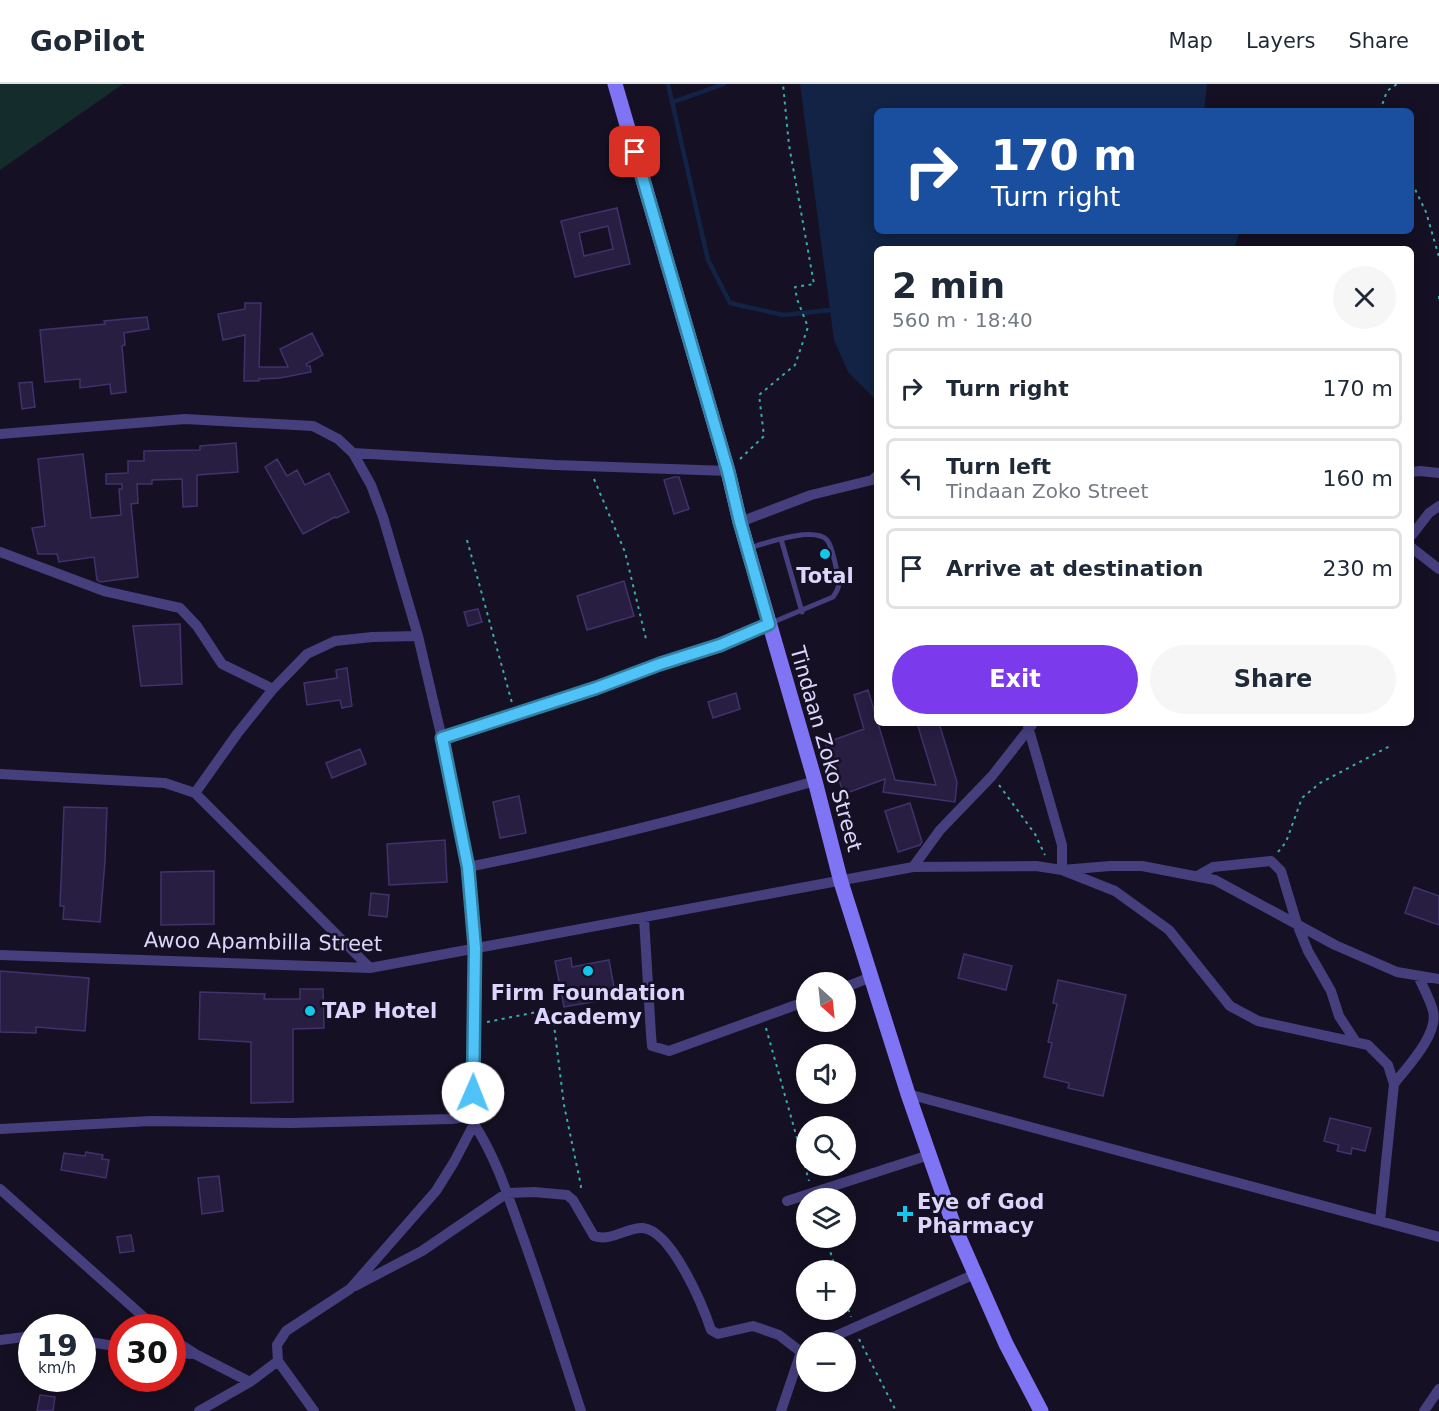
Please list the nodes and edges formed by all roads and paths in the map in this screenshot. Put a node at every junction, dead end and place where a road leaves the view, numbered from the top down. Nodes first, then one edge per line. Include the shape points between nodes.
1 (615, 84) edge
2 (783, 84) edge
3 (1397, 84) edge
4 (1381, 108) edge
5 (1414, 187) edge
6 (1439, 256) edge
7 (1439, 296) edge
8 (1439, 300) edge
9 (0, 434) edge
10 (353, 453) junction
11 (588, 466) junction
12 (728, 471) junction
13 (1414, 472) edge
14 (1439, 473) edge
15 (874, 481) edge
16 (1439, 506) edge
17 (740, 522) junction
18 (1414, 532) edge
19 (781, 539) junction
20 (467, 540) dead end
21 (748, 548) junction
22 (1414, 550) edge
23 (0, 552) edge
24 (1439, 569) edge
25 (802, 612) junction
26 (769, 624) junction
27 (418, 636) junction
28 (646, 639) dead end
29 (273, 690) junction
30 (515, 714) junction
31 (1029, 726) edge
32 (1030, 726) edge
33 (442, 738) junction
34 (1390, 746) dead end
35 (0, 774) edge
36 (992, 776) junction
37 (815, 780) junction
38 (195, 793) junction
39 (1271, 861) junction
40 (468, 867) junction
41 (913, 867) junction
42 (1057, 869) junction
43 (1197, 876) junction
44 (841, 882) junction
45 (644, 918) junction
46 (1297, 924) junction
47 (475, 948) junction
48 (0, 955) edge
49 (370, 968) junction
50 (1418, 976) junction
51 (871, 977) junction
52 (1439, 979) edge
53 (856, 983) edge
54 (796, 1005) edge
55 (763, 1018) junction
56 (474, 1024) junction
57 (1356, 1042) junction
58 (1394, 1084) junction
59 (908, 1094) junction
60 (473, 1120) junction
61 (0, 1129) edge
62 (929, 1155) junction
63 (811, 1188) edge
64 (827, 1188) edge
65 (0, 1189) edge
66 (507, 1193) junction
67 (796, 1198) edge
68 (573, 1200) junction
69 (787, 1201) dead end
70 (1380, 1221) junction
71 (1439, 1236) edge
72 (975, 1274) junction
73 (350, 1289) junction
74 (140, 1314) edge
75 (852, 1320) edge
76 (854, 1328) junction
77 (845, 1332) edge
78 (18, 1338) edge
79 (0, 1340) edge
80 (796, 1346) edge
81 (186, 1348) edge
82 (186, 1354) edge
83 (197, 1355) junction
84 (278, 1361) junction
85 (796, 1372) edge
86 (250, 1382) junction
87 (1439, 1389) edge
88 (199, 1411) edge
89 (314, 1411) edge
90 (581, 1411) edge
91 (781, 1411) edge
92 (896, 1411) edge
93 (1041, 1411) edge
94 (1424, 1411) edge

1 - 12 main road, Tindaan Zoko Street
2 - 12 path via 789,145 814,284 795,287 808,327 795,365 759,395 764,436
3 - 4 path via 1387,91
5 - 6 path
7 - 8 path
9 - 10 street via 196,420 313,426 338,439
10 - 11 street
10 - 27 street via 383,517
11 - 12 street
11 - 28 path via 625,552
12 - 17 main road, Tindaan Zoko Street
13 - 14 street
15 - 17 street via 811,495
16 - 18 street
17 - 21 main road, Tindaan Zoko Street
19 - 21 lane
19 - 25 lane
19 - 25 lane via 808,534 828,541 840,581 833,597
20 - 30 path
21 - 26 main road, Tindaan Zoko Street
22 - 24 street
23 - 29 street via 104,591 180,609 197,626 222,664
25 - 26 lane
26 - 30 street via 720,645
26 - 37 main road, Tindaan Zoko Street
27 - 29 street via 335,641 307,654
27 - 33 street
29 - 38 street
30 - 33 street
31 - 36 street
32 - 42 street via 1062,845
33 - 40 street
34 - 39 path via 1320,783 1302,798 1286,842
35 - 38 street via 165,783
36 - 41 street via 940,830
36 - 42 path
37 - 40 street via 724,808
37 - 44 main road, Tindaan Zoko Street
38 - 49 street
39 - 43 street via 1213,867
39 - 46 street via 1281,871
40 - 47 street
41 - 42 street, Awoo Apambilla Street
41 - 44 street, Awoo Apambilla Street
42 - 43 street via 1142,866
42 - 57 street via 1115,891 1169,930 1230,1006 1258,1021
43 - 46 street via 1215,880
44 - 45 street, Awoo Apambilla Street
44 - 51 main road, Tindaan Zoko Street
45 - 47 street, Awoo Apambilla Street
45 - 55 street via 652,1046 669,1052
46 - 50 street via 1397,972
46 - 57 street via 1328,984 1339,1016
47 - 49 street, Awoo Apambilla Street
47 - 56 street
48 - 49 street, Awoo Apambilla Street
50 - 52 street
50 - 58 street via 1434,1013 1433,1025 1429,1037
51 - 53 street
51 - 59 main road, Tindaan Zoko Street
54 - 55 street
55 - 63 path
56 - 60 street
56 - 68 path via 543,1011 553,1017 564,1105 581,1186
57 - 58 street via 1368,1045 1388,1065
58 - 70 street
59 - 62 main road, Tindaan Zoko Street
59 - 70 street
60 - 61 street via 151,1121
60 - 66 street
60 - 73 street via 436,1191
62 - 64 street
62 - 72 main road, Tindaan Zoko Street
65 - 74 street
66 - 68 street via 567,1195
66 - 73 street via 422,1251
66 - 90 street
67 - 69 street
68 - 80 street via 594,1236 602,1239 643,1228 659,1238 674,1254 699,1296 711,1330 718,1334 753,1326
70 - 71 street
72 - 76 street
72 - 93 main road, Tindaan Zoko Street
73 - 84 street via 286,1331 277,1345
75 - 76 path
76 - 77 street
76 - 92 path
78 - 79 street
81 - 83 street
82 - 83 street
83 - 86 street
84 - 86 street
84 - 89 street
85 - 91 street
86 - 88 street
87 - 94 street

